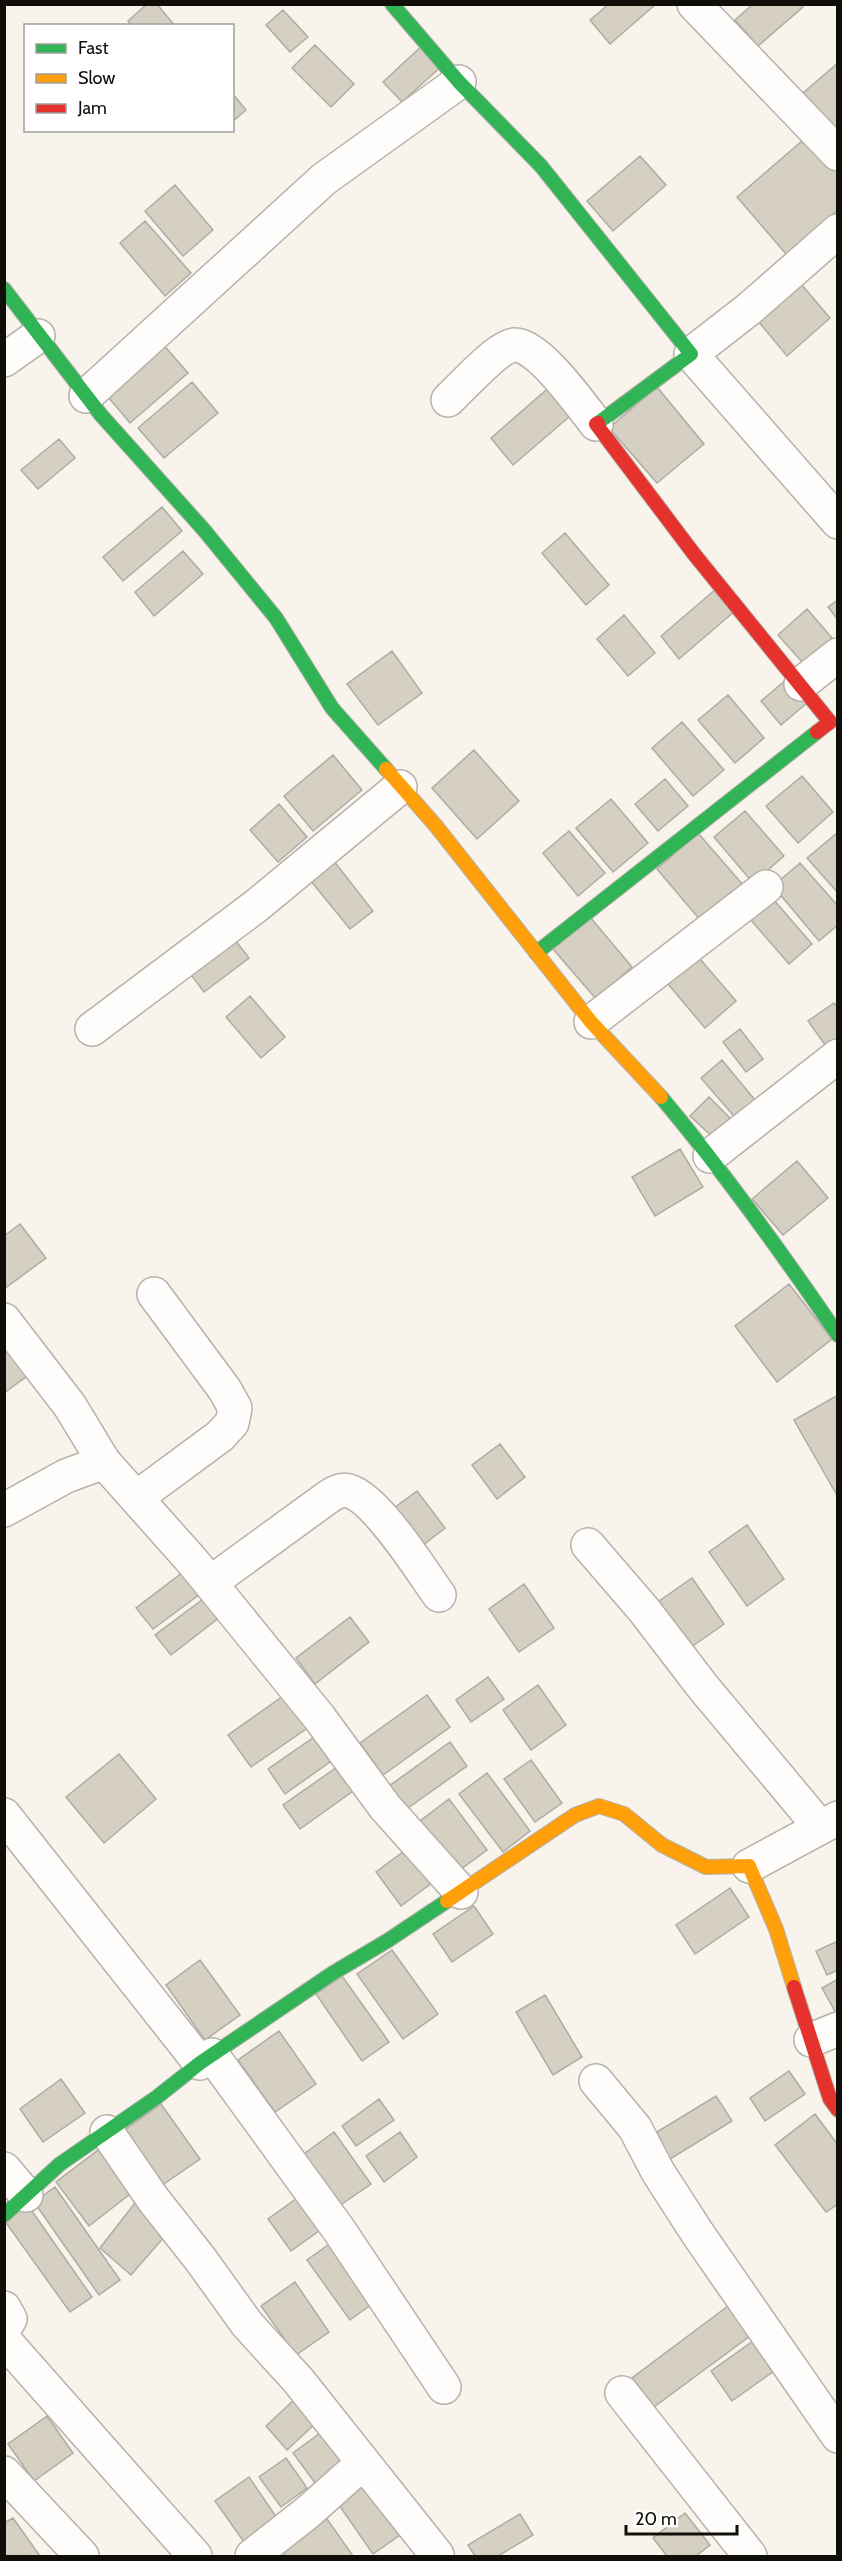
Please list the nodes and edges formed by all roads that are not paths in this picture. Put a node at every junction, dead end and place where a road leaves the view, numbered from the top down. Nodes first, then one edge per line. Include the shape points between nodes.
1 (392, 4) edge
2 (694, 4) edge
3 (459, 82) junction
4 (837, 154) edge
5 (837, 231) edge
6 (4, 289) edge
7 (38, 336) junction
8 (691, 354) junction
9 (4, 360) edge
10 (86, 396) junction
11 (448, 400) dead end
12 (596, 424) junction
13 (837, 522) edge
14 (837, 656) edge
15 (801, 684) junction
16 (834, 727) edge
17 (400, 787) junction
18 (766, 887) dead end
19 (536, 953) junction
20 (591, 1022) junction
21 (92, 1029) dead end
22 (837, 1056) edge
23 (710, 1156) junction
24 (154, 1294) dead end
25 (4, 1320) edge
26 (837, 1335) edge
27 (104, 1462) junction
28 (136, 1498) junction
29 (4, 1510) edge
30 (588, 1545) dead end
31 (210, 1582) junction
32 (439, 1595) dead end
33 (4, 1815) edge
34 (829, 1822) edge
35 (750, 1866) junction
36 (461, 1892) junction
37 (824, 2034) edge
38 (206, 2059) junction
39 (596, 2081) dead end
40 (837, 2110) edge
41 (107, 2132) junction
42 (4, 2169) edge
43 (15, 2205) edge
44 (4, 2308) edge
45 (4, 2330) edge
46 (4, 2340) edge
47 (444, 2387) dead end
48 (622, 2394) dead end
49 (837, 2436) edge
50 (363, 2463) junction
51 (4, 2473) edge
52 (437, 2555) edge
53 (82, 2556) edge
54 (195, 2556) edge
55 (252, 2556) edge
56 (750, 2556) edge

1 - 3 street
2 - 4 street
3 - 8 street via 541,166
3 - 10 street via 324,179
5 - 8 street
6 - 7 street
7 - 9 street
7 - 10 street
8 - 12 street
8 - 13 street
10 - 17 street via 276,618 332,708
11 - 12 street via 502,350 514,345 539,357
12 - 15 street via 694,554
14 - 15 street
15 - 16 street
16 - 19 street via 722,804
17 - 19 street via 436,826
17 - 21 street via 256,906
18 - 20 street
19 - 20 street
20 - 23 street via 645,1078
22 - 23 street
23 - 26 street
24 - 28 street via 235,1408 232,1423 220,1436
25 - 27 street via 70,1406
27 - 28 street
27 - 29 street via 66,1476
28 - 31 street
30 - 34 street via 703,1687
31 - 32 street via 324,1500 339,1491 349,1491 384,1520
31 - 36 street via 320,1717 385,1807
33 - 38 street
34 - 35 street
35 - 36 street via 706,1867 662,1845 624,1814 599,1806 575,1815
35 - 37 street
36 - 38 street
37 - 40 street via 830,2099
38 - 41 street
38 - 47 street via 339,2230
39 - 49 street via 635,2128 698,2234
41 - 43 street via 60,2164
41 - 50 street via 247,2324 298,2380
42 - 43 street
44 - 45 street via 10,2319
46 - 54 street
48 - 56 street
50 - 52 street
50 - 55 street
51 - 53 street

